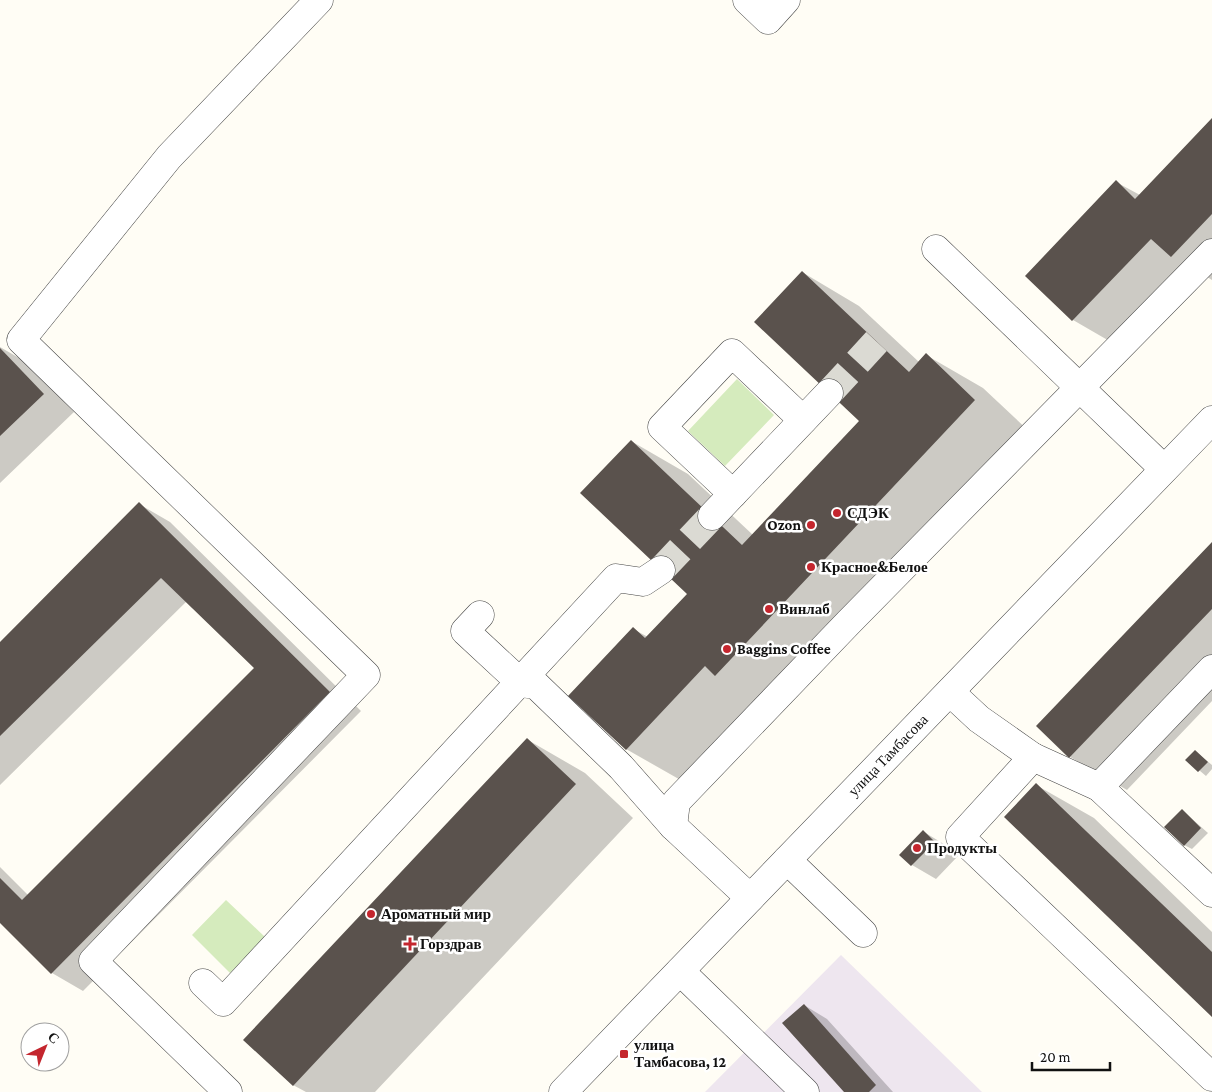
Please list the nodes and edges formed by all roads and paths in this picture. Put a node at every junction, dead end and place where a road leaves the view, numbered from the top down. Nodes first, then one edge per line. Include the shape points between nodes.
1 (319, 0) edge
2 (747, 0) edge
3 (786, 0) edge
4 (936, 249) dead end
5 (1212, 253) edge
6 (1079, 388) junction
7 (829, 393) tunnel mouth
8 (803, 420) junction
9 (1212, 420) edge
10 (1164, 469) junction
11 (733, 494) junction
12 (712, 516) tunnel mouth
13 (661, 570) tunnel mouth
14 (480, 615) dead end
15 (1212, 669) edge
16 (521, 683) junction
17 (950, 692) junction
18 (1033, 757) junction
19 (1099, 787) junction
20 (673, 826) junction
21 (787, 860) junction
22 (1212, 893) edge
23 (750, 898) junction
24 (863, 933) dead end
25 (680, 972) junction
26 (203, 983) dead end
27 (1212, 1077) edge
28 (228, 1092) edge
29 (563, 1092) edge
30 (805, 1092) edge

1 - 28 street via 169,157 21,340 366,675 93,961
2 - 3 street via 768,20
4 - 6 street
5 - 6 street
6 - 10 street
6 - 20 street via 676,802
7 - 8 street
8 - 11 street
8 - 11 street via 732,353 662,427
9 - 10 street, улица Тамбасова
10 - 17 street, улица Тамбасова
11 - 12 street
13 - 16 street via 643,582 616,578
14 - 16 street via 466,631
15 - 19 street
16 - 20 street via 536,685 621,767
16 - 26 street via 223,1002
17 - 18 street via 979,719
17 - 21 street, улица Тамбасова
18 - 19 street
18 - 27 street via 960,837
19 - 22 street
20 - 23 street
21 - 23 street, улица Тамбасова
21 - 24 street
23 - 25 street, улица Тамбасова
25 - 29 street, улица Тамбасова
25 - 30 street

